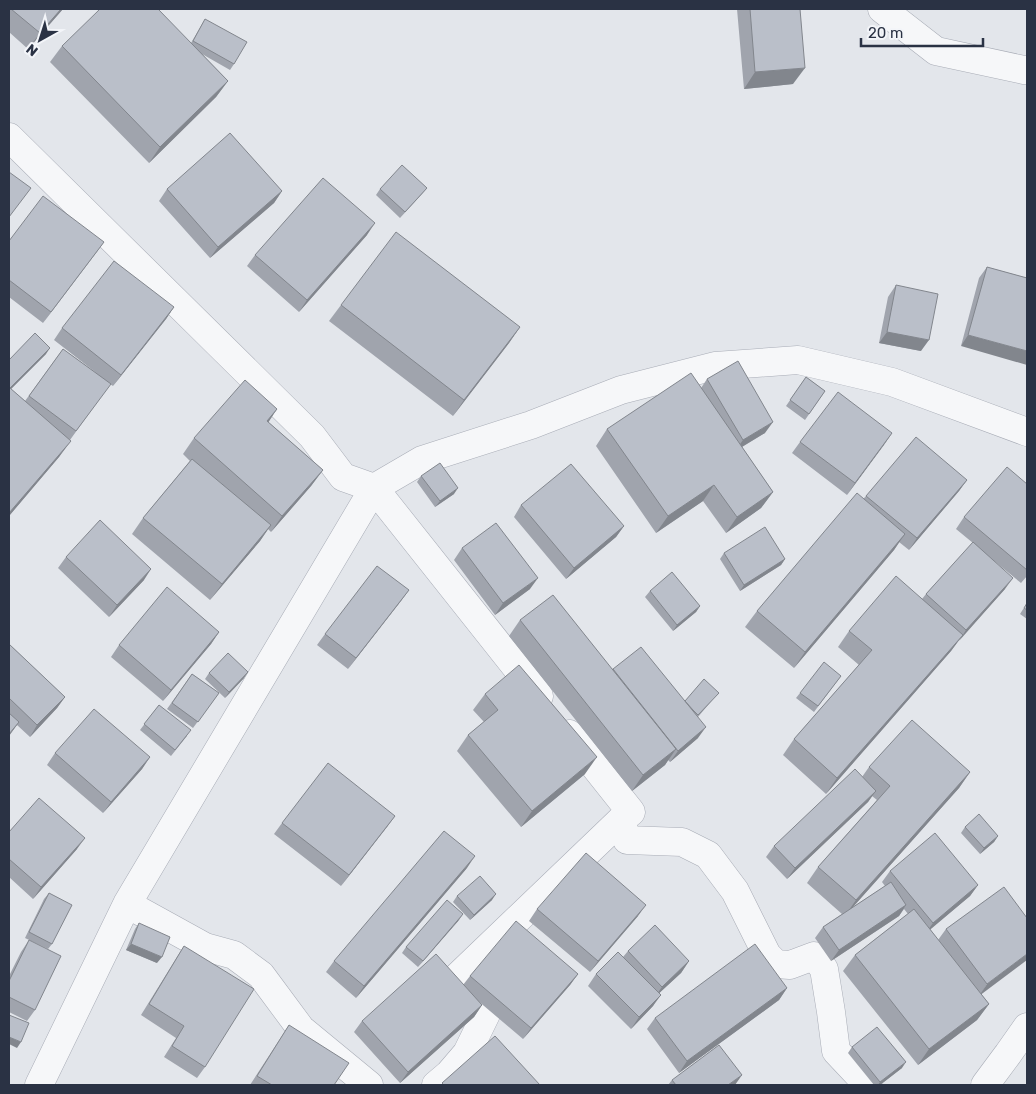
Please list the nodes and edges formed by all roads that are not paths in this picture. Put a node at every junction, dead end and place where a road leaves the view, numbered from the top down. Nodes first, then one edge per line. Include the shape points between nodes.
1 (882, 9) edge
2 (1027, 70) edge
3 (9, 137) edge
4 (1027, 432) edge
5 (374, 488) junction
6 (621, 820) junction
7 (127, 904) junction
8 (1027, 1027) edge
9 (39, 1085) edge
10 (369, 1085) edge
11 (436, 1085) edge
12 (868, 1085) edge
13 (985, 1085) edge

1 - 2 street via 936,51
3 - 5 street via 312,436 343,477
4 - 5 street via 892,382 798,360 715,366 621,390 531,425 422,460
5 - 6 street via 631,812
5 - 7 street
6 - 11 street via 454,980 486,1014 467,1054
6 - 12 street via 627,840 682,842 708,855 735,891 768,955 776,964 790,965 814,956 824,969 836,1051
7 - 9 street
7 - 10 street via 205,947 234,956 261,975 301,1029
8 - 13 street

